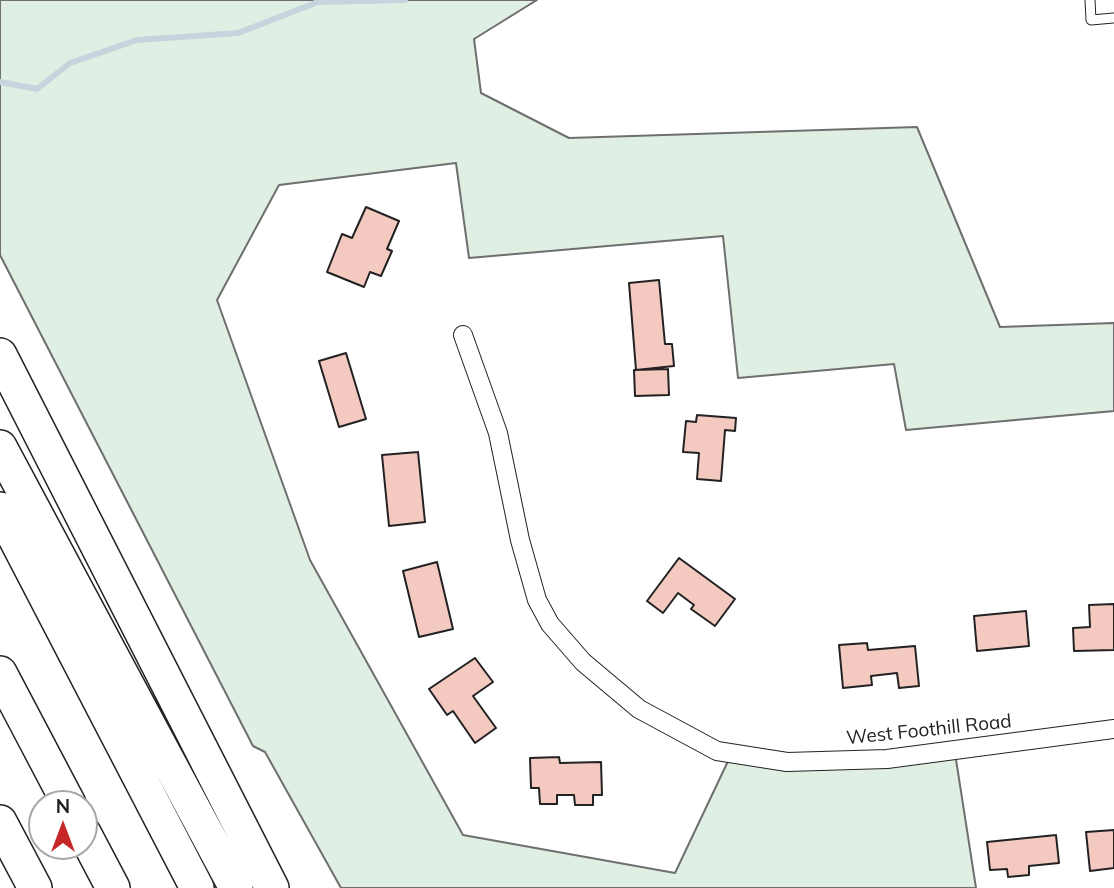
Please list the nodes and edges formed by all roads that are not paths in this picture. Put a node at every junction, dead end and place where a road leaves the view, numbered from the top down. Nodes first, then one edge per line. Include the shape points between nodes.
1 (1090, 0) edge
2 (1114, 18) edge
3 (463, 335) dead end
4 (0, 355) edge
5 (0, 447) edge
6 (0, 509) edge
7 (0, 673) edge
8 (1114, 729) edge
9 (62, 790) edge
10 (0, 822) edge
11 (98, 860) edge
12 (35, 888) edge
13 (113, 888) edge
14 (197, 888) edge
15 (236, 888) edge
16 (272, 888) edge

1 - 2 lane via 1091,20
3 - 8 street, West Foothill Road via 498,433 537,600 583,662 639,709 717,751 787,762 887,759
4 - 16 highway
5 - 15 highway
6 - 14 highway
7 - 9 highway
10 - 12 highway
11 - 13 highway

